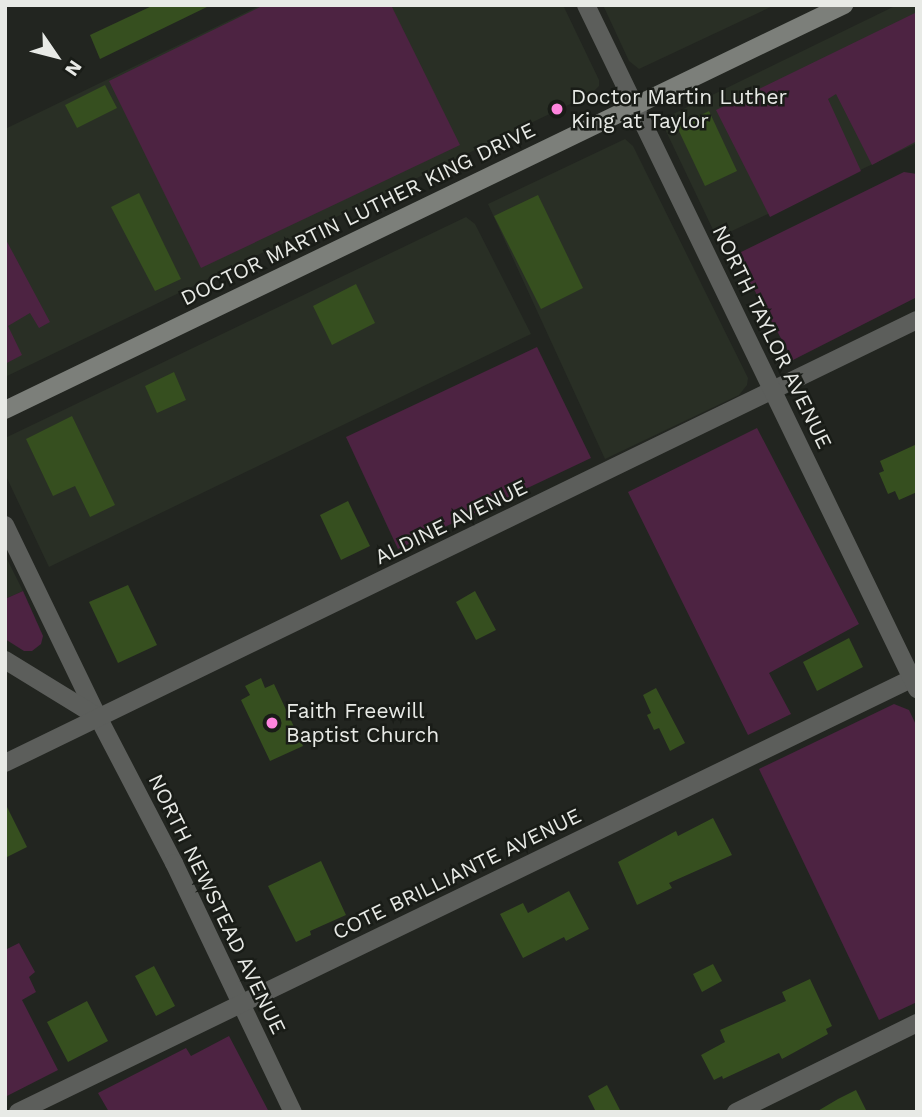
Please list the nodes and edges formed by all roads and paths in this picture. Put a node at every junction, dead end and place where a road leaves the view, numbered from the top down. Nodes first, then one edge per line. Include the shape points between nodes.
1 (586, 5) edge
2 (844, 5) edge
3 (634, 106) junction
4 (917, 320) edge
5 (772, 389) junction
6 (5, 410) edge
7 (5, 525) edge
8 (5, 660) edge
9 (915, 682) edge
10 (98, 717) junction
11 (5, 763) edge
12 (242, 1005) junction
13 (917, 1023) edge
14 (18, 1112) edge
15 (293, 1112) edge
16 (736, 1112) edge

1 - 3 street, NORTH TAYLOR AVENUE
2 - 3 main road, DOCTOR MARTIN LUTHER KING DRIVE
3 - 5 street, NORTH TAYLOR AVENUE
3 - 6 main road, DOCTOR MARTIN LUTHER KING DRIVE
4 - 5 street, ALDINE AVENUE
5 - 9 street, NORTH TAYLOR AVENUE
5 - 10 street, ALDINE AVENUE
7 - 10 street, NORTH NEWSTEAD AVENUE
8 - 10 street
9 - 12 street, COTE BRILLIANTE AVENUE
10 - 11 street, ALDINE AVENUE
10 - 12 street, NORTH NEWSTEAD AVENUE
12 - 14 street, COTE BRILLIANTE AVENUE
12 - 15 street, NORTH NEWSTEAD AVENUE
13 - 16 street

